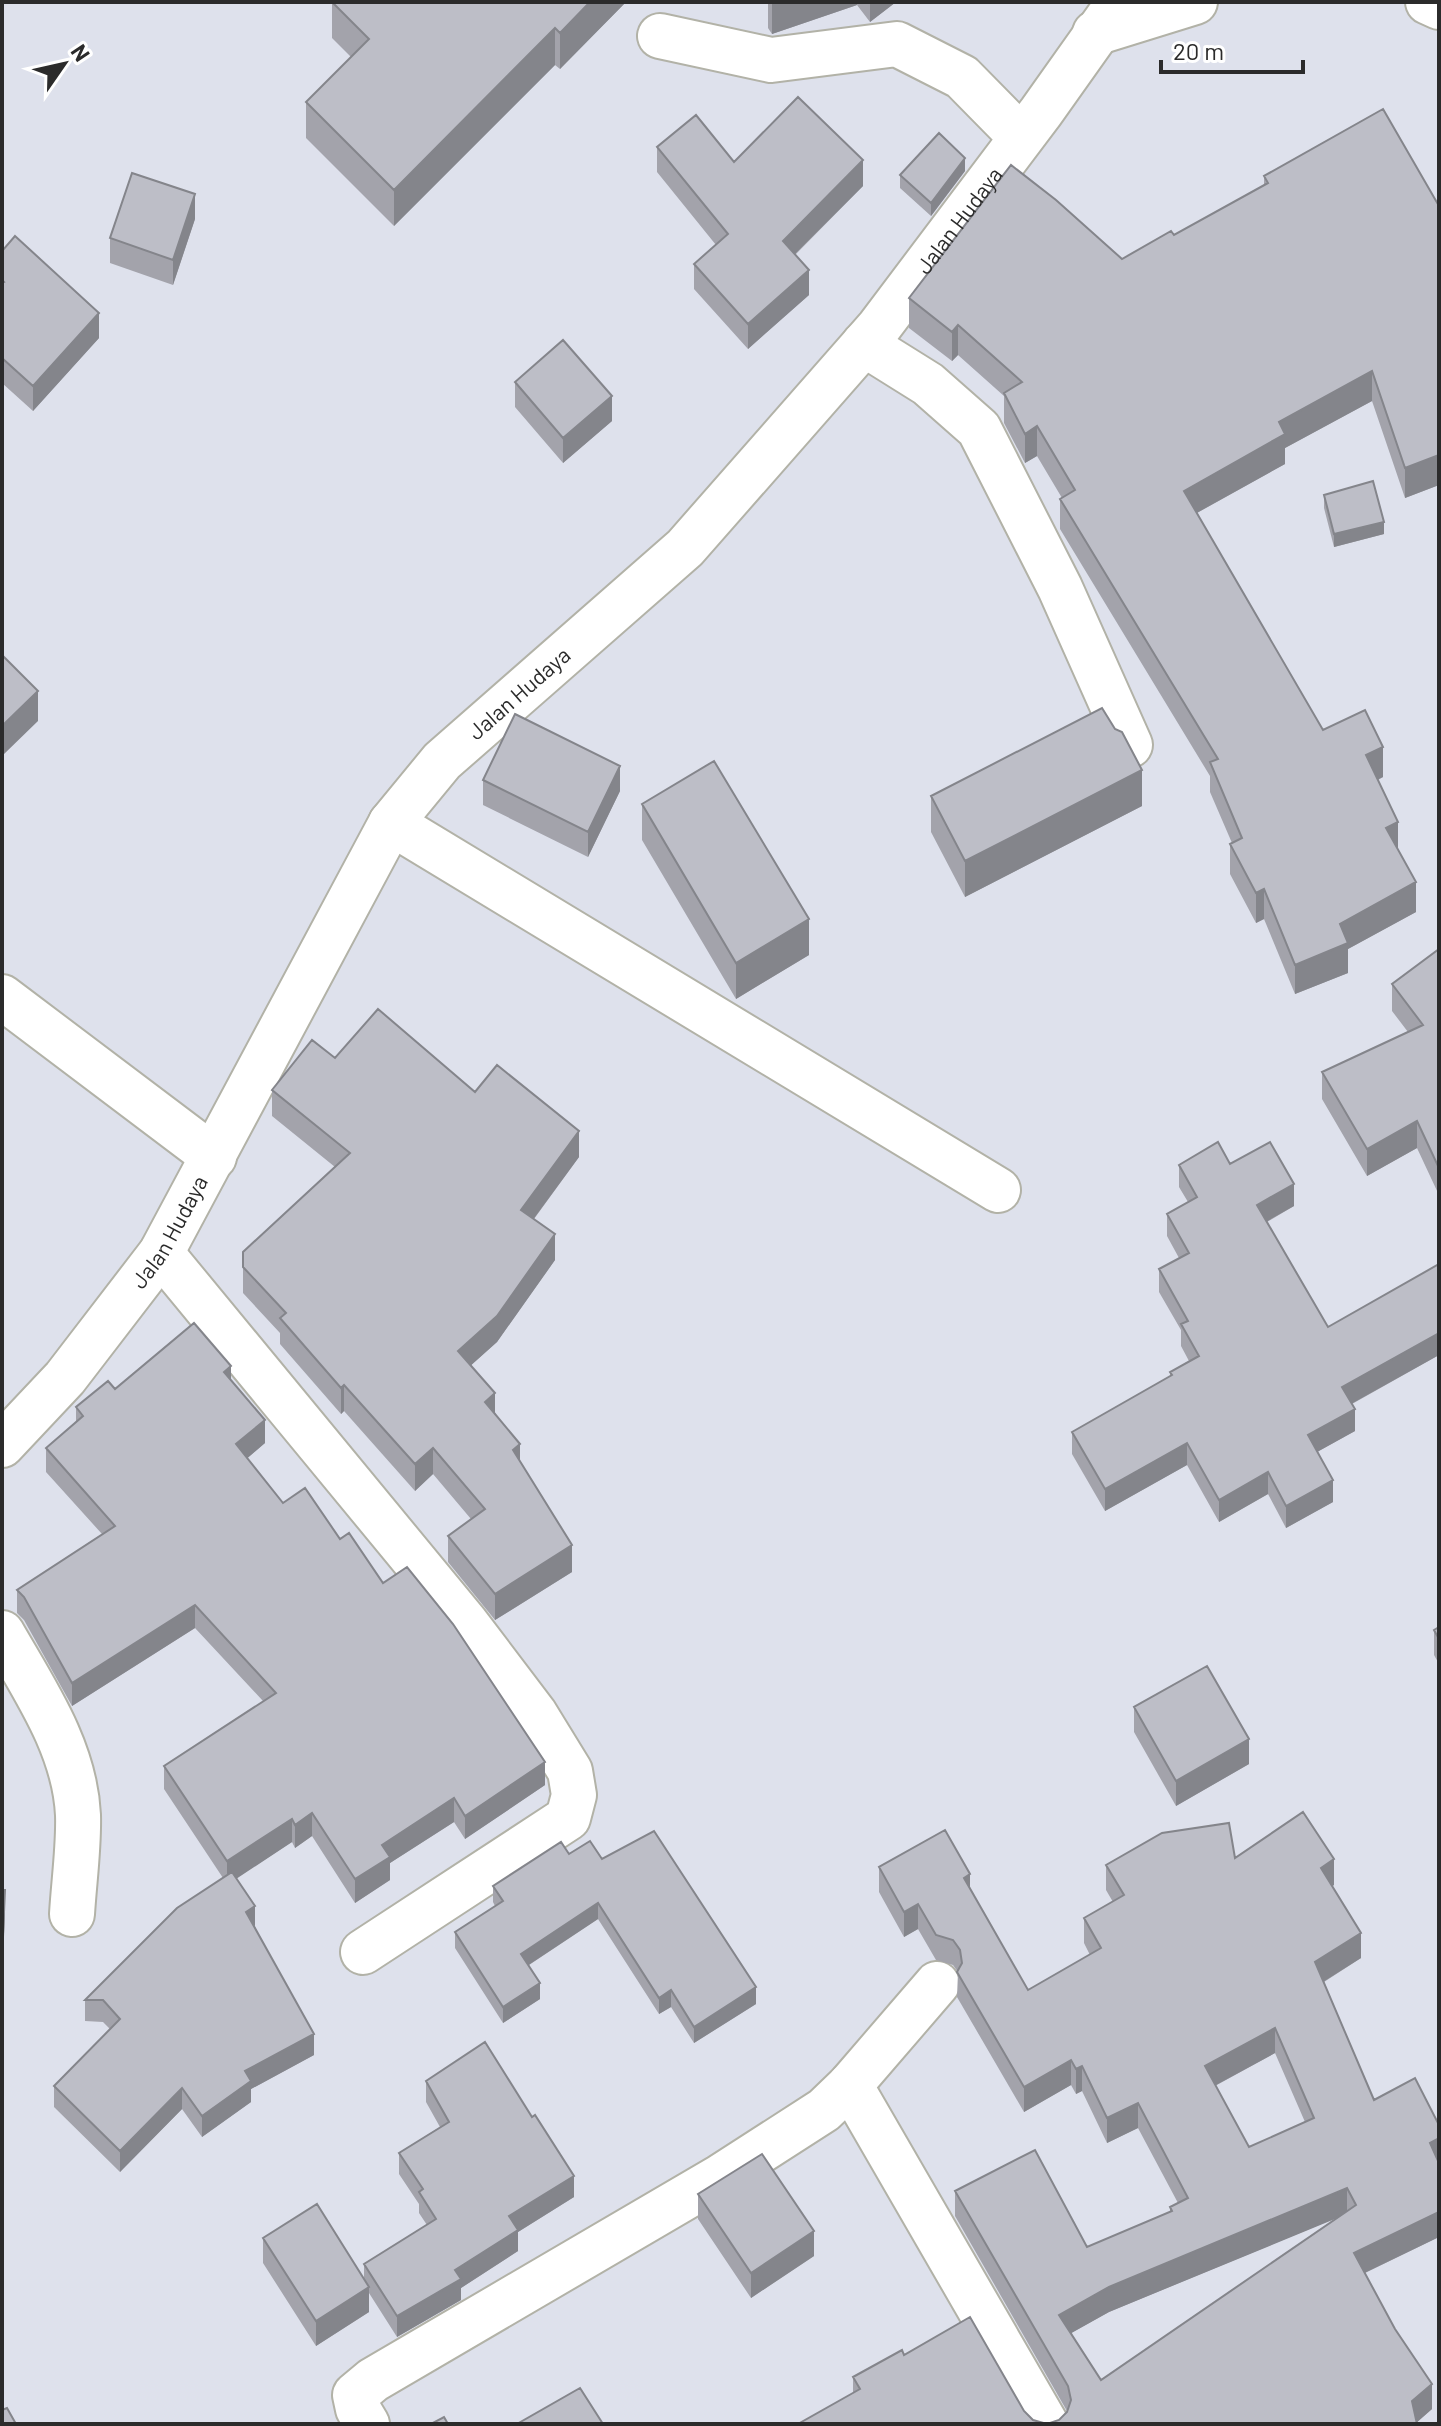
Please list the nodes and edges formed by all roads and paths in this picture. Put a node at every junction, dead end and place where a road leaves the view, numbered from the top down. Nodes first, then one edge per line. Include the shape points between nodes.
1 (1195, 2) edge
2 (1428, 2) edge
3 (1439, 7) edge
4 (1107, 17) edge
5 (660, 36) dead end
6 (1021, 137) junction
7 (864, 344) junction
8 (1130, 745) edge
9 (391, 823) junction
10 (2, 997) edge
11 (214, 1157) junction
12 (998, 1190) dead end
13 (161, 1253) junction
14 (2, 1445) edge
15 (2, 1633) edge
16 (72, 1914) dead end
17 (363, 1952) dead end
18 (937, 1984) dead end
19 (850, 2085) junction
20 (367, 2424) edge
21 (1046, 2424) edge

1 - 4 street
2 - 3 street
4 - 6 street, Jalan Hudaya
5 - 6 street via 771,60 897,44 962,77
6 - 7 street, Jalan Hudaya
7 - 8 street via 928,384 979,429 1060,588
7 - 9 street, Jalan Hudaya via 685,548 442,761
9 - 11 street, Jalan Hudaya
9 - 12 street
10 - 11 street
11 - 13 street, Jalan Hudaya
13 - 14 street, Jalan Hudaya via 65,1378
13 - 17 street via 466,1623 535,1714 570,1771 574,1795 568,1818
15 - 16 street via 54,1724 71,1772 78,1814
18 - 19 street
19 - 20 street via 824,2110 720,2177 373,2380 355,2395
19 - 21 street

